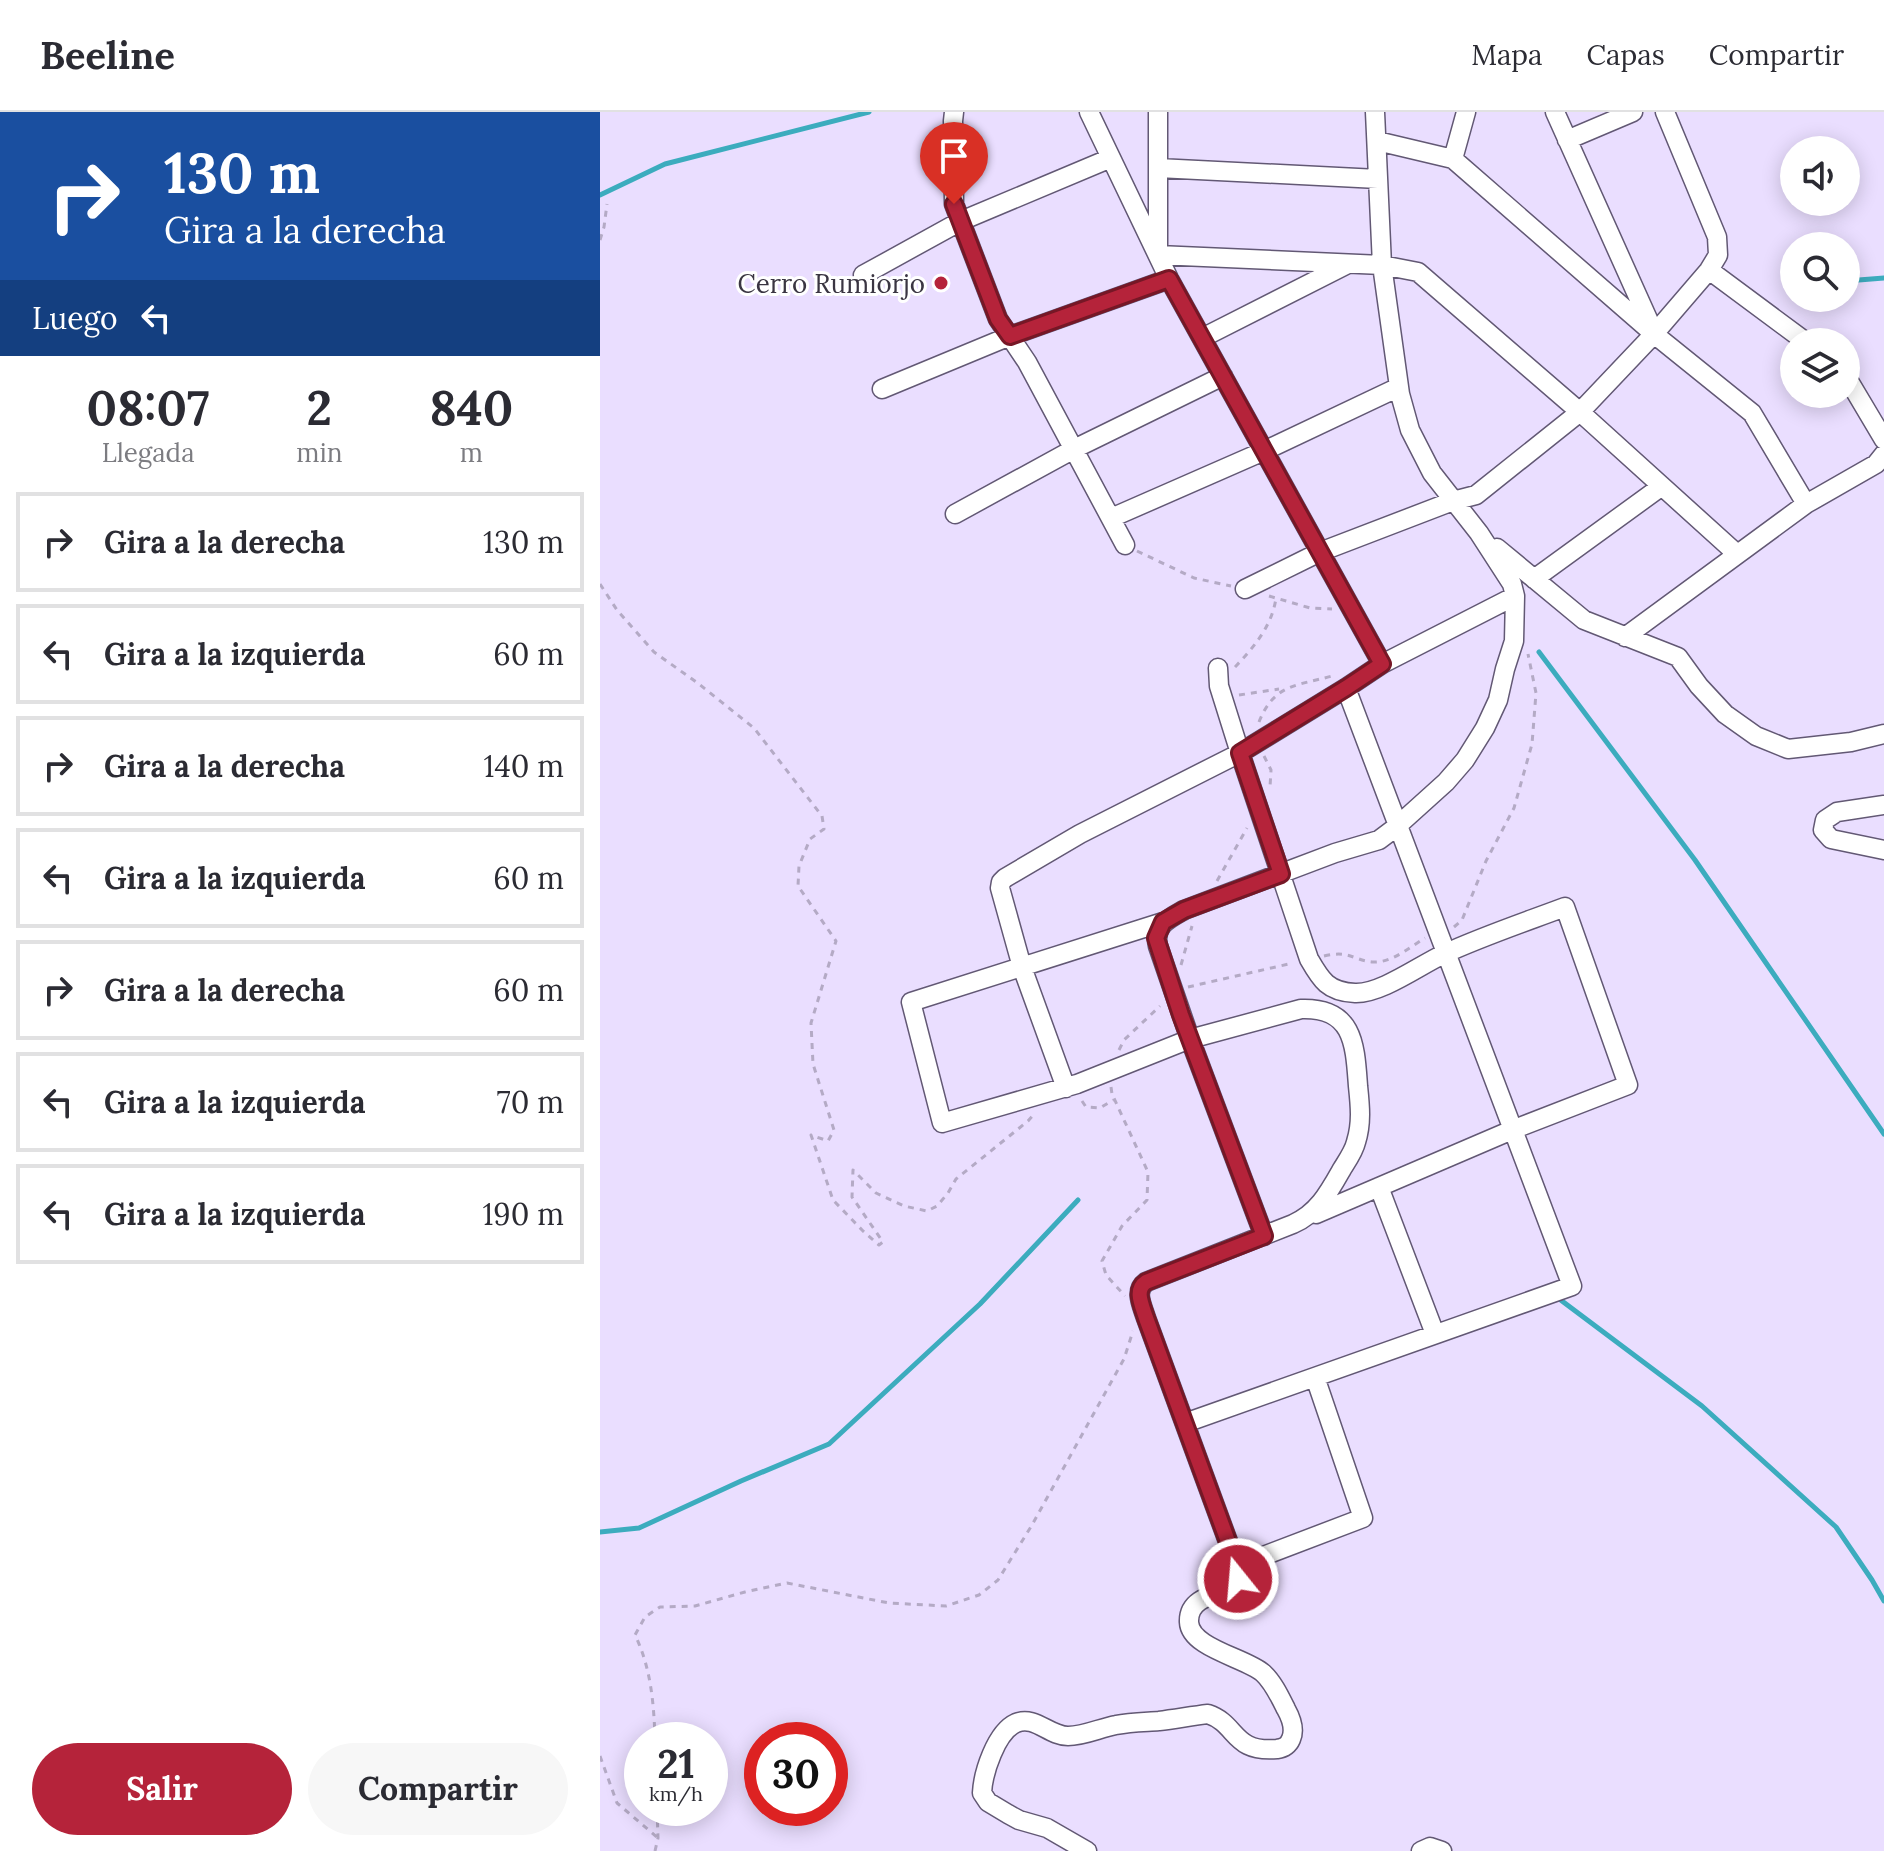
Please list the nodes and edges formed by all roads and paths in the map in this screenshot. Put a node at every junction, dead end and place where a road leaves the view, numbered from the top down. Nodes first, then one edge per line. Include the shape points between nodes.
1 (954, 112) edge
2 (1089, 112) edge
3 (1158, 112) edge
4 (1375, 112) edge
5 (1466, 112) edge
6 (1555, 112) edge
7 (1633, 112) edge
8 (1665, 112) edge
9 (1567, 140) junction
10 (1377, 141) junction
11 (1111, 158) junction
12 (1453, 159) junction
13 (1158, 168) junction
14 (1378, 179) junction
15 (607, 204) dead end
16 (961, 221) junction
17 (600, 240) edge
18 (1158, 255) junction
19 (1350, 263) junction
20 (1382, 265) junction
21 (1709, 270) junction
22 (863, 275) dead end
23 (1169, 279) junction
24 (1787, 328) edge
25 (1654, 334) junction
26 (1010, 336) junction
27 (1202, 338) junction
28 (1223, 376) junction
29 (1399, 387) junction
30 (882, 389) dead end
31 (1860, 400) edge
32 (1580, 412) junction
33 (1884, 440) edge
34 (1074, 449) junction
35 (1264, 451) junction
36 (1884, 454) edge
37 (1662, 486) junction
38 (1453, 501) junction
39 (1806, 504) junction
40 (955, 514) dead end
41 (1111, 518) junction
42 (1479, 533) junction
43 (1125, 545) joint
44 (1320, 552) junction
45 (1737, 554) junction
46 (1534, 579) junction
47 (600, 584) edge
48 (1245, 589) junction
49 (1515, 596) junction
50 (1276, 598) junction
51 (1340, 609) dead end
52 (1625, 637) junction
53 (1382, 664) junction
54 (1345, 680) junction
55 (1219, 682) junction
56 (1288, 688) junction
57 (1884, 734) edge
58 (1258, 742) junction
59 (1240, 753) junction
60 (1884, 805) edge
61 (1258, 808) junction
62 (1399, 825) junction
63 (1884, 850) edge
64 (1281, 874) junction
65 (1204, 903) junction
66 (1163, 922) junction
67 (1446, 953) junction
68 (1022, 967) junction
69 (1172, 991) junction
70 (1190, 1039) junction
71 (1110, 1070) junction
72 (1072, 1086) junction
73 (1044, 1093) junction
74 (1114, 1099) junction
75 (1512, 1130) junction
76 (1379, 1187) junction
77 (1302, 1220) junction
78 (1264, 1236) junction
79 (1132, 1302) dead end
80 (1137, 1321) dead end
81 (1435, 1334) junction
82 (1315, 1377) junction
83 (1185, 1423) junction
84 (1237, 1566) junction
85 (655, 1722) edge
86 (600, 1756) edge
87 (658, 1826) edge
88 (658, 1838) junction
89 (655, 1851) edge
90 (1087, 1851) edge
91 (1421, 1851) edge
92 (1442, 1851) edge

1 - 16 street via 954,204
2 - 11 street
3 - 13 street
4 - 10 street
5 - 12 street
6 - 9 street
7 - 9 street
8 - 21 street via 1717,237 1718,255
9 - 25 street
10 - 12 street
10 - 14 street
11 - 16 street
11 - 18 street
12 - 25 street
13 - 14 street
13 - 18 street
14 - 20 street
15 - 17 path
16 - 22 street
16 - 26 street via 998,319
18 - 19 street
18 - 23 street
19 - 20 street
19 - 27 street
20 - 29 street
20 - 32 street via 1418,272
21 - 24 street
21 - 25 street
23 - 26 street
23 - 27 street
25 - 32 street
25 - 39 street via 1752,413
26 - 30 street
26 - 34 street
27 - 28 street
28 - 34 street
28 - 35 street
29 - 35 street
29 - 38 street via 1410,430
31 - 33 street
32 - 37 street
32 - 38 street via 1476,495
34 - 40 street
34 - 41 street
35 - 41 street
35 - 44 street
36 - 39 street via 1876,464
37 - 45 street
37 - 46 street
38 - 42 street
38 - 44 street
39 - 45 street
41 - 43 street
42 - 46 street
42 - 49 street
43 - 48 path via 1194,578
44 - 48 street
44 - 53 street
45 - 52 street
46 - 52 street via 1584,620
47 - 73 path via 654,652 754,728 822,816 824,829 810,839 798,886 836,941 811,1023 813,1064 834,1130 828,1141 811,1135 833,1200 879,1245 883,1242 852,1197 853,1170 876,1193 927,1211 937,1206 956,1179 1028,1121 1045,1101
48 - 50 path
49 - 53 street
49 - 62 street via 1514,641 1485,728 1446,782
50 - 51 path via 1310,608
50 - 55 path via 1257,644
52 - 57 street via 1678,657 1725,714 1756,736 1788,749
53 - 54 street
54 - 56 path
54 - 58 street
54 - 62 street
55 - 56 path via 1235,696
55 - 59 street
56 - 58 path via 1266,706
58 - 59 street
58 - 61 path via 1271,770 1271,786
59 - 61 street
59 - 68 street via 1005,878 1000,888
60 - 63 street via 1837,812 1825,820 1823,830 1831,839
61 - 64 street
61 - 65 path
62 - 64 street via 1379,840
62 - 67 street
64 - 65 street
64 - 67 street via 1309,959 1322,981 1336,990 1376,990
65 - 66 street
65 - 69 path
66 - 68 street
66 - 69 street via 1156,938
67 - 75 street
67 - 75 street via 1565,907 1628,1085
68 - 72 street
68 - 73 street via 911,1002 942,1123
69 - 70 street
69 - 71 path via 1124,1040
70 - 71 street
70 - 77 street via 1312,1008 1340,1019 1350,1031 1361,1114 1356,1143 1325,1200
70 - 78 street
71 - 72 street
71 - 74 path
72 - 73 street
72 - 74 path via 1086,1107 1100,1108
74 - 79 path via 1148,1172 1147,1200 1122,1226 1102,1261 1106,1275
75 - 76 street
75 - 81 street via 1572,1286
76 - 77 street
76 - 81 street
77 - 78 street
78 - 83 street via 1141,1286 1142,1305
80 - 85 path via 1124,1359 998,1580 979,1595 946,1606 889,1603 787,1583 695,1606 660,1607 645,1617 635,1635 654,1699
81 - 82 street
82 - 83 street
82 - 84 street via 1363,1518
83 - 84 street
84 - 90 street via 1234,1588 1196,1602 1190,1613 1191,1632 1262,1672 1289,1714 1290,1743 1273,1749 1246,1745 1208,1714 1117,1724 1069,1736 1031,1721 1011,1725 988,1762 982,1793 1019,1820 1047,1828
86 - 88 path via 617,1803
87 - 88 path
88 - 89 path
91 - 92 street

